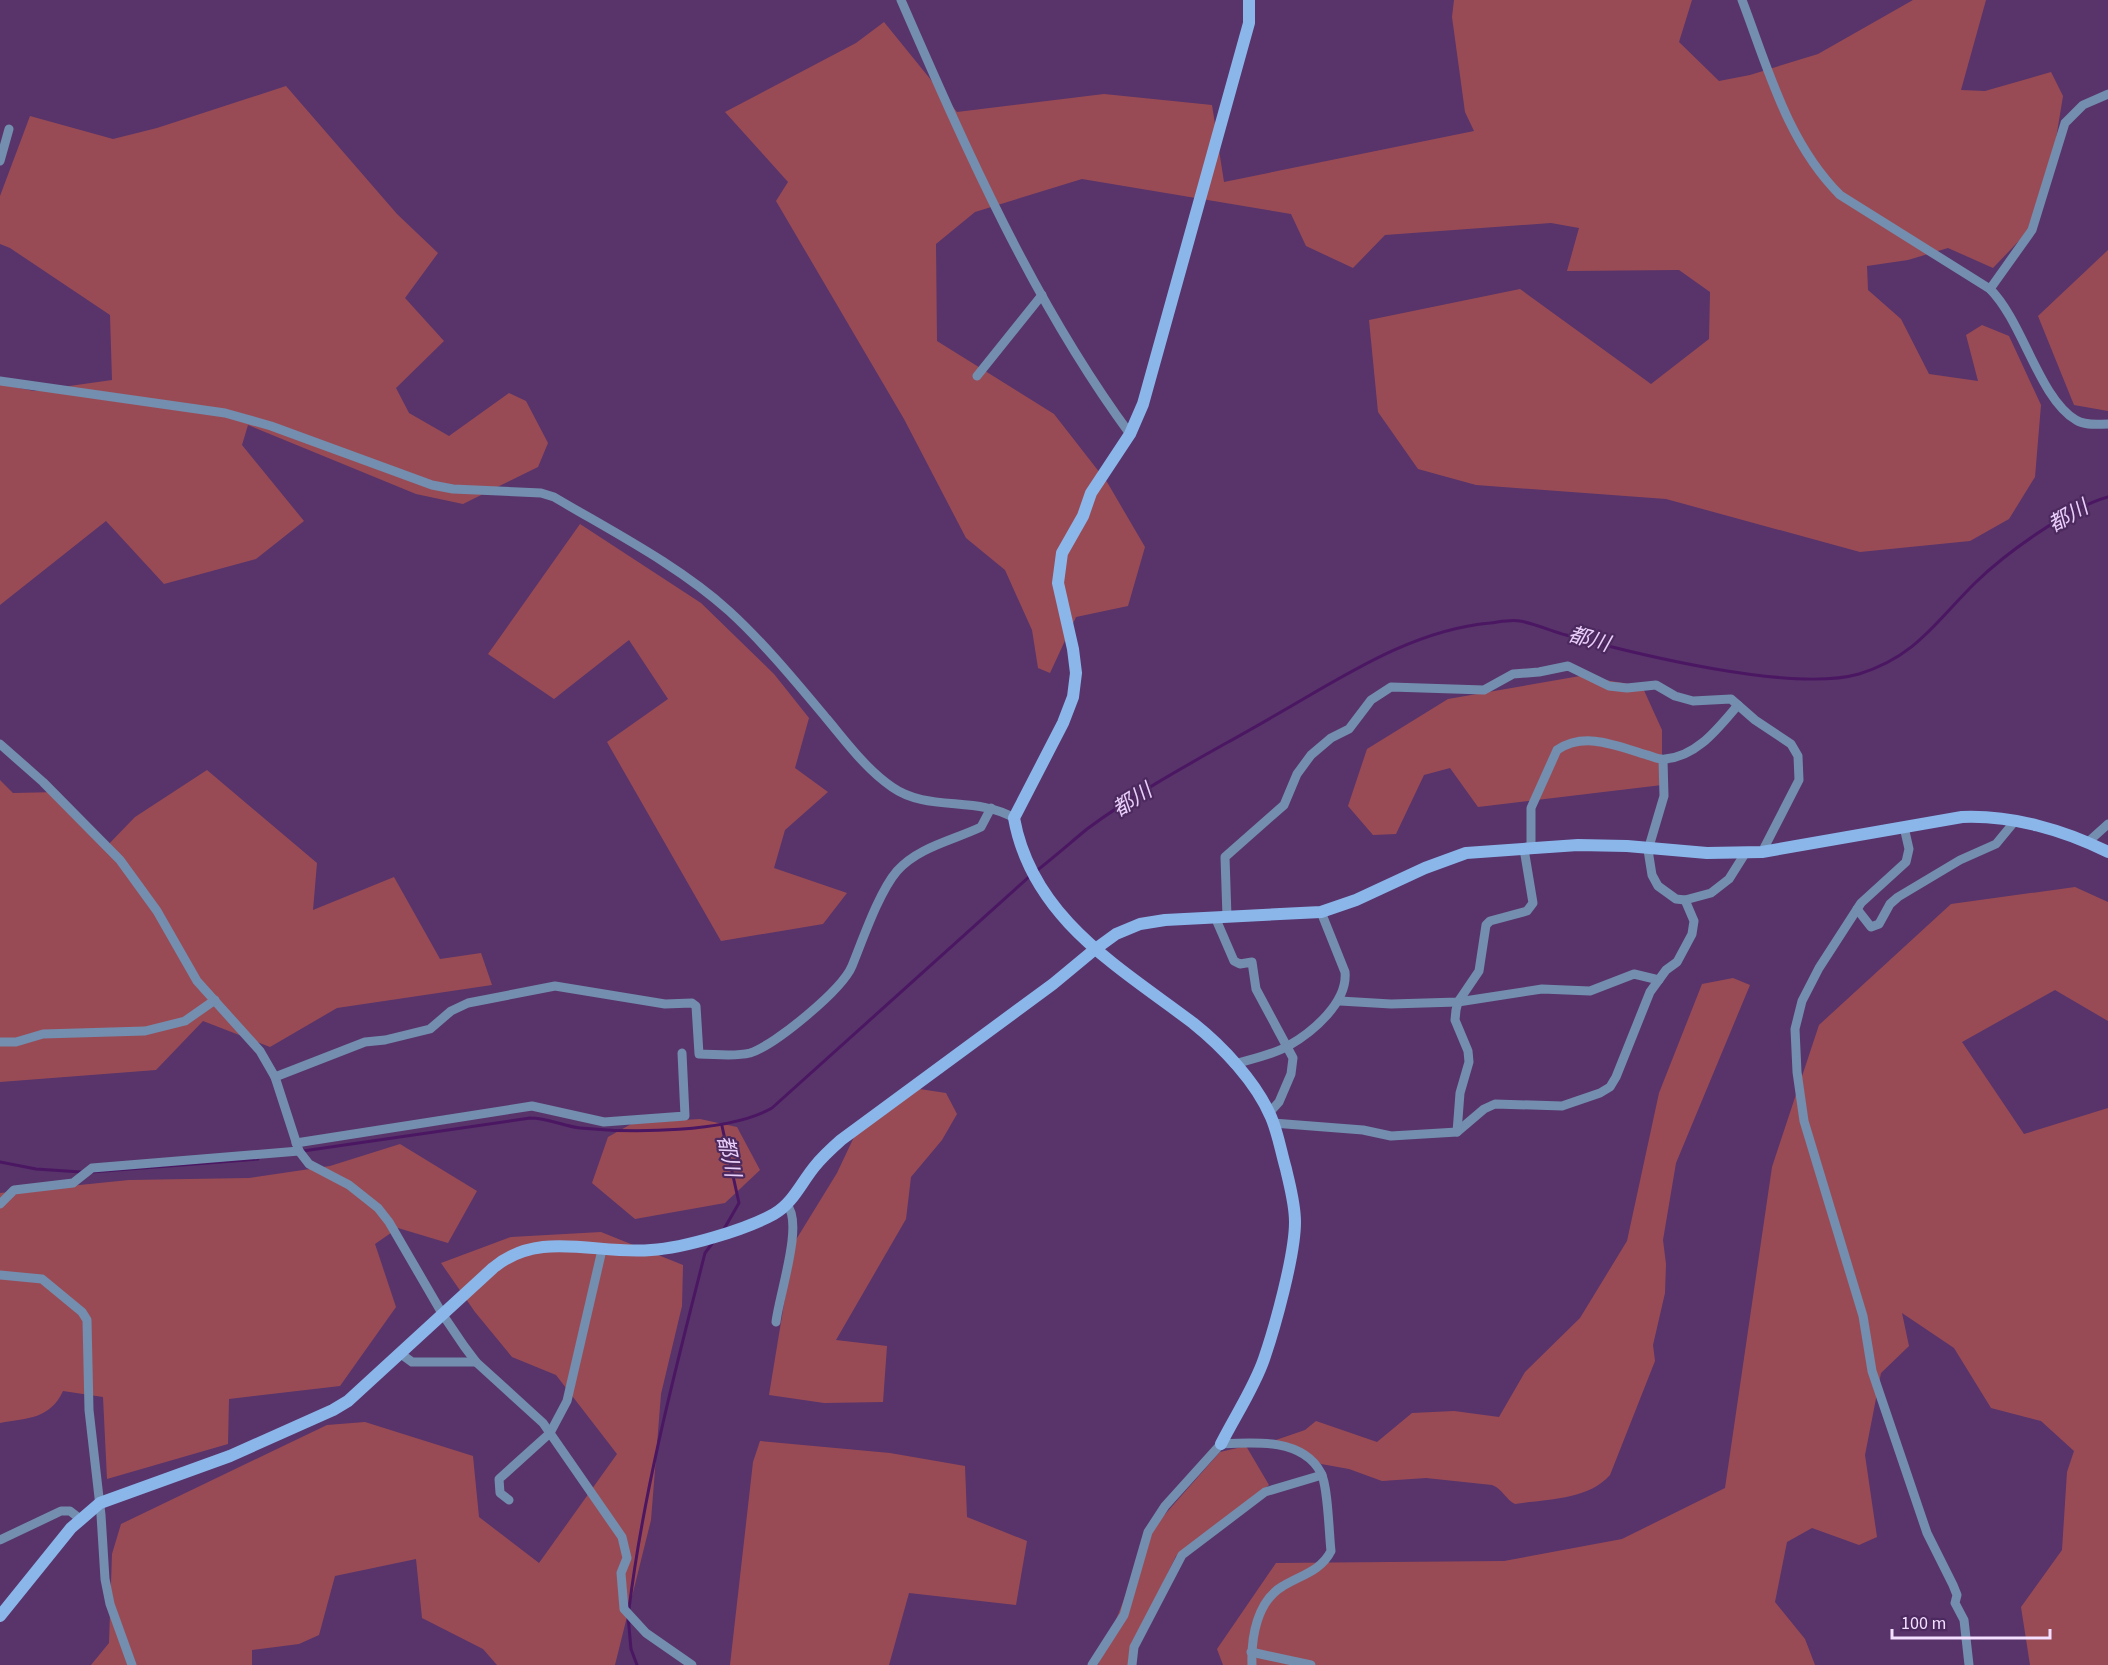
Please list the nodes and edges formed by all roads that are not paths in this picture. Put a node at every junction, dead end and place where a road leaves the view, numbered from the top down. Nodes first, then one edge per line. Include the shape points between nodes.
1 (901, 0) edge
2 (1249, 0) edge
3 (1742, 0) edge
4 (2108, 94) edge
5 (9, 129) dead end
6 (0, 162) edge
7 (1990, 289) junction
8 (1042, 295) junction
9 (977, 376) dead end
10 (0, 381) edge
11 (2108, 424) edge
12 (1130, 434) junction
13 (1738, 705) junction
14 (0, 744) edge
15 (1664, 760) junction
16 (991, 808) junction
17 (1014, 818) junction
18 (2015, 821) junction
19 (2108, 824) edge
20 (1904, 827) junction
21 (2088, 842) junction
22 (1528, 849) junction
23 (1648, 850) junction
24 (1746, 852) junction
25 (1762, 852) junction
26 (2108, 852) edge
27 (1684, 900) junction
28 (1857, 909) junction
29 (1321, 912) junction
30 (1221, 917) junction
31 (1094, 950) junction
32 (1659, 980) junction
33 (215, 1000) junction
34 (1340, 1001) junction
35 (1458, 1002) junction
36 (0, 1042) edge
37 (1288, 1047) junction
38 (682, 1053) dead end
39 (1234, 1064) junction
40 (275, 1077) junction
41 (1271, 1118) junction
42 (1457, 1132) junction
43 (298, 1147) junction
44 (0, 1204) edge
45 (787, 1204) junction
46 (602, 1250) junction
47 (0, 1275) edge
48 (443, 1315) junction
49 (776, 1322) dead end
50 (401, 1354) junction
51 (476, 1362) junction
52 (550, 1433) junction
53 (1221, 1444) junction
54 (1322, 1475) junction
55 (509, 1500) dead end
56 (100, 1503) junction
57 (79, 1518) junction
58 (0, 1540) edge
59 (0, 1616) edge
60 (1251, 1652) junction
61 (132, 1665) edge
62 (692, 1665) edge
63 (1092, 1665) edge
64 (1132, 1665) edge
65 (1252, 1665) edge
66 (1311, 1665) edge
67 (1969, 1665) edge

1 - 8 street via 954,122
2 - 12 street via 1249,23 1143,404
3 - 7 street via 1794,134 1822,178 1840,195
4 - 7 street via 2083,105 2064,123 2032,230
5 - 6 street
7 - 11 street via 2004,304 2066,412 2087,424
8 - 9 street
8 - 12 street
10 - 16 street via 225,413 432,485 554,497 672,568 729,611 866,765 889,785 923,799
12 - 17 street via 1090,493 1083,516 1062,553 1058,583 1073,649 1073,698
13 - 15 street via 1706,740
13 - 25 street via 1791,744 1798,756 1799,780
13 - 30 street via 1731,699 1693,701 1656,685 1609,686 1568,666 1513,674 1484,690 1391,687 1371,700 1349,729 1311,755 1296,774 1284,805 1225,857
14 - 33 street via 120,860 157,911 197,981
15 - 22 street via 1600,740 1564,746 1554,756 1531,808
15 - 23 street via 1664,796
16 - 17 street
16 - 40 street via 981,827 931,847 897,871 841,984 763,1048 748,1053 699,1054 696,1006 692,1003 666,1004 555,986 468,1003 430,1029 365,1042
17 - 31 street via 1020,847 1036,881
18 - 20 street via 1962,817
18 - 21 street
18 - 28 street via 1996,844 1960,860 1898,897 1879,924 1871,927
19 - 21 street
20 - 25 street
20 - 28 street via 1909,849 1906,862
21 - 26 street
22 - 23 street via 1578,845
22 - 29 street via 1466,853
22 - 35 street via 1533,903 1527,911 1486,925 1483,960
23 - 24 street
23 - 27 street via 1658,886
24 - 25 street
24 - 27 street via 1719,889
27 - 32 street via 1694,921 1692,934 1677,962
28 - 67 street via 1802,1001 1795,1029 1804,1121 1863,1316 1872,1371 1927,1533 1957,1595 1955,1603 1964,1620
29 - 30 street
29 - 34 street via 1345,972
30 - 31 street via 1140,924 1116,934
30 - 37 street via 1234,961 1252,962 1256,989
31 - 39 street via 1192,1023
31 - 45 street via 841,1140 814,1167
32 - 35 street via 1634,974 1590,991 1542,989
32 - 42 street via 1636,1022 1610,1087 1562,1106 1495,1104
33 - 36 street via 185,1021 145,1031 43,1034
33 - 40 street via 260,1051
34 - 35 street
34 - 37 street
35 - 42 street via 1455,1020 1468,1051 1468,1062 1460,1093
37 - 39 street
37 - 41 street via 1293,1058 1291,1074
38 - 43 street via 685,1116 604,1122 532,1106
39 - 41 street via 1256,1090
40 - 43 street
41 - 42 street via 1392,1136
41 - 53 street via 1292,1195 1293,1242 1263,1361
43 - 44 street via 92,1168 73,1183 14,1190
43 - 48 street via 309,1164 349,1185 378,1208
45 - 46 street via 756,1222 681,1246 649,1251
45 - 49 street via 792,1210 794,1235
46 - 48 street via 544,1246 516,1252
46 - 52 street via 567,1401
47 - 56 street via 42,1279 87,1320 89,1410
48 - 50 street
48 - 51 street
50 - 51 street via 412,1362
50 - 56 street via 333,1410 230,1456
51 - 52 street
52 - 55 street via 499,1479 500,1493
52 - 62 street via 622,1537 627,1558 621,1573 624,1609 646,1633
53 - 54 street via 1263,1441 1296,1451 1311,1460
53 - 63 street via 1165,1506 1148,1532 1124,1615
54 - 60 street via 1331,1551 1326,1562 1282,1586 1264,1604
54 - 64 street via 1265,1492 1182,1555 1134,1647
56 - 57 street
56 - 61 street via 105,1580
57 - 58 street via 70,1511 62,1511
57 - 59 street
60 - 65 street
60 - 66 street

